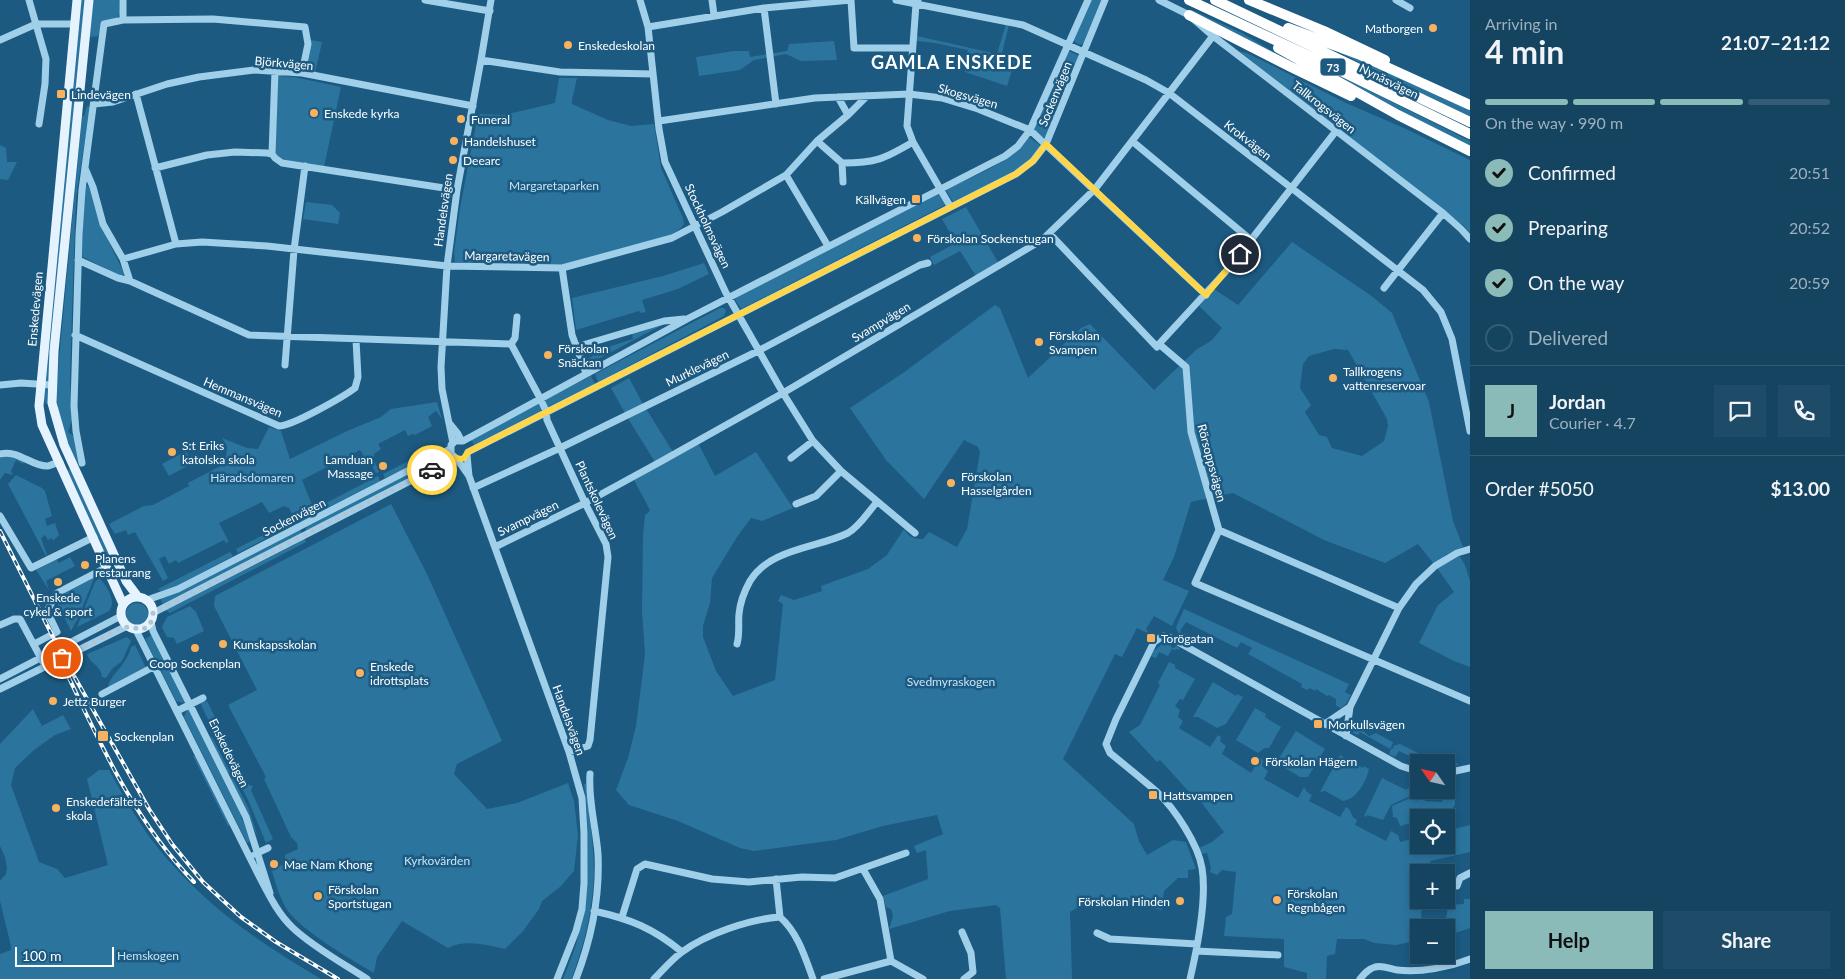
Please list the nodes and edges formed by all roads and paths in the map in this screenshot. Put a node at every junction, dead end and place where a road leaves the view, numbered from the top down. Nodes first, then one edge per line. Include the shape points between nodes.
1 (29, 0) edge
2 (77, 0) edge
3 (89, 0) edge
4 (123, 0) edge
5 (425, 0) edge
6 (491, 0) edge
7 (640, 0) edge
8 (712, 0) edge
9 (851, 0) edge
10 (896, 0) edge
11 (1088, 0) edge
12 (1105, 0) edge
13 (1159, 0) edge
14 (1215, 0) edge
15 (1248, 0) edge
16 (1396, 0) edge
17 (1192, 1) edge
18 (917, 2) edge
19 (764, 8) junction
20 (1410, 8) dead end
21 (490, 11) junction
22 (1247, 14) junction
23 (714, 15) junction
24 (1189, 15) junction
25 (123, 20) junction
26 (36, 24) junction
27 (74, 24) junction
28 (1246, 26) junction
29 (648, 27) junction
30 (1213, 36) junction
31 (0, 40) edge
32 (1068, 44) junction
33 (912, 48) junction
34 (1084, 52) junction
35 (482, 60) junction
36 (274, 71) junction
37 (302, 74) junction
38 (653, 74) junction
39 (1438, 90) junction
40 (1169, 93) junction
41 (136, 94) junction
42 (910, 94) junction
43 (867, 96) junction
44 (838, 97) junction
45 (94, 104) junction
46 (776, 104) junction
47 (473, 106) junction
48 (1470, 106) edge
49 (848, 115) junction
50 (1398, 115) junction
51 (658, 122) junction
52 (1470, 122) edge
53 (39, 124) dead end
54 (1030, 130) junction
55 (1336, 131) junction
56 (1470, 134) edge
57 (817, 141) junction
58 (1132, 141) junction
59 (913, 142) junction
60 (1046, 144) junction
61 (1470, 151) edge
62 (272, 154) junction
63 (842, 164) junction
64 (306, 166) junction
65 (85, 168) junction
66 (155, 168) junction
67 (786, 175) junction
68 (843, 182) dead end
69 (1292, 188) junction
70 (941, 189) junction
71 (1095, 189) junction
72 (457, 190) junction
73 (950, 206) junction
74 (1443, 213) junction
75 (696, 226) junction
76 (1050, 234) junction
77 (1251, 240) junction
78 (1470, 240) edge
79 (176, 244) junction
80 (828, 246) junction
81 (294, 250) junction
82 (123, 259) junction
83 (78, 260) junction
84 (928, 263) dead end
85 (447, 266) junction
86 (562, 268) junction
87 (1397, 271) junction
88 (130, 281) junction
89 (1384, 288) dead end
90 (1206, 295) junction
91 (729, 298) junction
92 (738, 314) junction
93 (517, 317) dead end
94 (689, 318) junction
95 (75, 334) junction
96 (287, 337) junction
97 (356, 340) junction
98 (442, 343) junction
99 (511, 344) junction
100 (1160, 344) junction
101 (576, 347) junction
102 (758, 351) junction
103 (285, 366) dead end
104 (586, 373) junction
105 (41, 384) junction
106 (0, 385) edge
107 (52, 386) junction
108 (783, 394) junction
109 (540, 398) junction
110 (546, 411) junction
111 (450, 424) junction
112 (1470, 431) edge
113 (813, 440) junction
114 (462, 441) junction
115 (451, 446) junction
116 (560, 448) junction
117 (468, 453) junction
118 (0, 454) edge
119 (791, 458) dead end
120 (456, 459) junction
121 (60, 462) junction
122 (82, 463) dead end
123 (842, 471) junction
124 (469, 476) junction
125 (473, 488) junction
126 (877, 502) junction
127 (585, 503) junction
128 (796, 504) dead end
129 (0, 516) edge
130 (1219, 530) junction
131 (915, 533) dead end
132 (94, 537) junction
133 (495, 547) junction
134 (1470, 549) edge
135 (108, 567) junction
136 (138, 597) junction
137 (148, 600) junction
138 (123, 604) junction
139 (1399, 608) junction
140 (121, 616) junction
141 (152, 617) junction
142 (0, 625) edge
143 (131, 628) junction
144 (34, 644) junction
145 (737, 644) dead end
146 (42, 658) junction
147 (1373, 659) junction
148 (46, 666) junction
149 (155, 666) junction
150 (0, 679) edge
151 (0, 689) edge
152 (102, 694) dead end
153 (203, 698) dead end
154 (1470, 702) edge
155 (191, 704) junction
156 (1350, 707) junction
157 (177, 711) junction
158 (1325, 724) junction
159 (1346, 736) junction
160 (569, 752) junction
161 (1470, 768) edge
162 (1410, 769) edge
163 (1455, 772) edge
164 (590, 774) dead end
165 (268, 848) dead end
166 (258, 852) junction
167 (906, 853) dead end
168 (250, 857) junction
169 (863, 869) junction
170 (1470, 874) edge
171 (776, 879) junction
172 (1457, 886) dead end
173 (272, 901) junction
174 (594, 911) junction
175 (622, 917) junction
176 (780, 917) junction
177 (962, 932) dead end
178 (1097, 933) dead end
179 (1197, 948) junction
180 (682, 952) junction
181 (1278, 955) dead end
182 (1470, 959) edge
183 (891, 961) junction
184 (367, 979) edge
185 (557, 979) edge
186 (576, 979) edge
187 (654, 979) edge
188 (813, 979) edge
189 (824, 979) edge
190 (922, 979) edge
191 (964, 979) edge
192 (1190, 979) edge
193 (1360, 979) edge

1 - 26 street
2 - 27 main road, Enskedevägen
3 - 107 main road, Enskedevägen
4 - 25 street
5 - 21 street
6 - 21 street, Handelsvägen
7 - 29 street, Stockholmsvägen
8 - 23 street
9 - 19 street
9 - 33 street via 854,48
10 - 18 street, Krokvägen
11 - 32 street, Sockenvägen
12 - 34 street, Sockenvägen
13 - 24 street, Tallkrogsvägen
14 - 22 highway, Nynäsvägen / 73
15 - 39 highway via 1366,50 1429,82
16 - 20 street
17 - 28 highway, Nynäsvägen / 73
18 - 32 street, Krokvägen via 1023,24
18 - 33 street
19 - 23 street
19 - 46 street
21 - 35 street, Handelsvägen
22 - 39 highway via 1350,51
22 - 52 highway, Nynäsvägen / 73
23 - 29 street
24 - 30 street, Tallkrogsvägen
24 - 50 highway via 1332,87
25 - 37 street via 213,19 305,27 308,44
25 - 45 street via 104,24
26 - 27 street
26 - 31 street
26 - 53 street via 46,59
27 - 105 main road, Enskedevägen
28 - 50 highway via 1302,62
28 - 56 highway, Nynäsvägen / 73
29 - 38 street, Stockholmsvägen
30 - 40 street, Svampvägen
30 - 55 street, Tallkrogsvägen
32 - 34 street, Krokvägen
32 - 54 street, Sockenvägen
33 - 42 street
34 - 40 street, Krokvägen
34 - 60 street, Sockenvägen
35 - 38 street via 560,72
35 - 47 street, Handelsvägen
36 - 37 street, Björkvägen
36 - 41 street, Björkvägen via 254,70 199,77
36 - 62 street
37 - 47 street, Björkvägen
38 - 51 street, Stockholmsvägen
39 - 48 highway
40 - 58 street, Svampvägen
40 - 69 street, Krokvägen
41 - 45 street, Björkvägen
41 - 66 street
42 - 43 street, Skogsvägen
42 - 54 street, Skogsvägen via 942,98
42 - 59 street via 906,126
43 - 44 street, Skogsvägen
43 - 49 street, Margaretavägen
44 - 46 street, Skogsvägen
44 - 49 street
45 - 65 street
46 - 51 street, Skogsvägen
47 - 72 street, Handelsvägen
49 - 57 street, Margaretavägen
50 - 61 highway
51 - 75 street, Stockholmsvägen via 666,162
54 - 60 street, Skogsvägen
54 - 70 street, Sockenvägen via 1005,156
55 - 69 street
55 - 74 street, Tallkrogsvägen
57 - 63 street
57 - 67 street, Margaretavägen
58 - 71 street, Svampvägen
58 - 77 street
59 - 63 street via 888,157 868,163
59 - 70 street
60 - 71 street, Skogsvägen
60 - 73 street, Sockenvägen via 1033,161 1016,174
62 - 64 street via 282,162
62 - 66 street via 235,152 208,155
63 - 68 street
64 - 72 street
64 - 81 street
65 - 82 street via 103,224
65 - 83 street
66 - 79 street
67 - 75 street, Margaretavägen
67 - 80 street
69 - 77 street
69 - 87 street, Krokvägen
70 - 73 street
70 - 80 street, Sockenvägen
71 - 76 street, Svampvägen
71 - 90 street, Skogsvägen
72 - 85 street, Handelsvägen
73 - 92 street, Sockenvägen
74 - 78 street, Tallkrogsvägen
74 - 87 street
75 - 86 street, Margaretavägen via 672,238
75 - 91 street, Stockholmsvägen
76 - 100 street, Rörsoppsvägen via 1157,347
76 - 108 street, Svampvägen
77 - 90 street
79 - 81 street, Margaretavägen via 202,242
79 - 82 street, Margaretavägen
80 - 91 street, Sockenvägen
81 - 85 street, Margaretavägen
81 - 96 street
82 - 88 street
83 - 88 street
83 - 95 street
84 - 102 street, Murklevägen
85 - 86 street, Margaretavägen
85 - 98 street, Handelsvägen
86 - 101 street
87 - 89 street
87 - 112 street, Krokvägen via 1422,290 1441,312 1452,339
88 - 96 street via 249,335
90 - 100 street
91 - 92 street, Stockholmsvägen
91 - 94 street, Sockenvägen
92 - 102 street, Stockholmsvägen
92 - 110 street, Sockenvägen
93 - 99 street via 515,338
94 - 101 street, Sockenvägen via 664,321
94 - 104 street, Sockenvägen
95 - 97 street, Hemmansvägen via 279,426 355,388 358,376
95 - 122 street via 74,406
96 - 97 street
96 - 103 street
97 - 98 street
98 - 99 street
98 - 111 street, Handelsvägen via 442,389
99 - 109 street, Plantskolevägen
100 - 130 street, Rörsoppsvägen via 1186,368 1191,432
101 - 104 street
102 - 108 street, Stockholmsvägen
102 - 116 street, Murklevägen
104 - 109 street, Sockenvägen
105 - 106 street
105 - 107 street
105 - 121 main road, Enskedevägen via 39,406 42,425
107 - 136 main road, Enskedevägen via 52,403 64,445 126,581
108 - 113 street, Stockholmsvägen
108 - 127 street, Svampvägen
109 - 110 street, Plantskolevägen
109 - 114 street, Sockenvägen
110 - 116 street, Plantskolevägen
110 - 117 street, Sockenvägen
111 - 114 street, Handelsvägen
111 - 115 street, Handelsvägen
113 - 119 street
113 - 123 street, Stockholmsvägen
114 - 115 street, Sockenvägen
114 - 117 street via 467,444
115 - 120 street via 451,454
115 - 137 street, Sockenvägen via 178,589
116 - 125 street, Murklevägen
116 - 127 street, Plantskolevägen
117 - 120 street, Sockenvägen
117 - 124 street, Handelsvägen
118 - 121 street via 14,454 48,466
120 - 124 street, Handelsvägen
120 - 141 street, Sockenvägen
121 - 132 main road, Enskedevägen
123 - 126 street, Stockholmsvägen
123 - 128 street via 816,496
124 - 125 street, Handelsvägen
125 - 133 street, Handelsvägen
126 - 131 street, Stockholmsvägen
126 - 145 street via 850,532 799,548 756,573 741,602
127 - 133 street, Svampvägen
127 - 160 street, Plantskolevägen via 606,544 608,557 590,740 588,746
129 - 132 street via 31,568
130 - 139 street
130 - 147 street via 1195,583
132 - 135 main road, Enskedevägen
133 - 160 street, Handelsvägen
134 - 139 street via 1435,566 1416,584
135 - 138 main road, Enskedevägen
135 - 144 street via 57,593 46,611 56,632
136 - 137 main road
136 - 138 main road
137 - 141 main road via 152,606
138 - 140 main road
139 - 147 street
140 - 143 main road
140 - 146 street
141 - 143 main road via 144,628
141 - 155 street, Enskedevägen via 153,631
142 - 144 street via 20,619
143 - 148 street
143 - 149 street, Enskedevägen
144 - 146 street
146 - 148 street
146 - 150 street
147 - 154 street
147 - 156 street
148 - 151 street
149 - 152 street
149 - 157 street, Enskedevägen
153 - 155 street
155 - 157 street
155 - 166 street, Enskedevägen via 246,817
156 - 158 street
156 - 159 street
157 - 168 street, Enskedevägen
158 - 159 street
158 - 179 street via 1169,637 1163,636 1154,642 1106,744 1110,753 1165,801 1195,846 1202,868
159 - 162 street
160 - 185 street, Handelsvägen via 582,798 584,883 582,909
161 - 163 street
164 - 174 street via 598,854
165 - 166 street
166 - 168 street
166 - 173 street, Enskedevägen
167 - 169 street
168 - 173 street, Enskedevägen
169 - 171 street via 835,878
169 - 183 street via 880,899
170 - 172 street via 1460,878
171 - 175 street via 732,881 645,864 637,870
171 - 176 street
173 - 184 street, Enskedevägen via 292,928
174 - 175 street
174 - 186 street
175 - 180 street via 640,924
176 - 180 street via 716,933
176 - 188 street via 798,940
177 - 191 street via 971,953 973,972
178 - 179 street via 1110,939
179 - 181 street
179 - 192 street
180 - 187 street
182 - 193 street via 1412,971 1374,967
183 - 189 street
183 - 190 street

